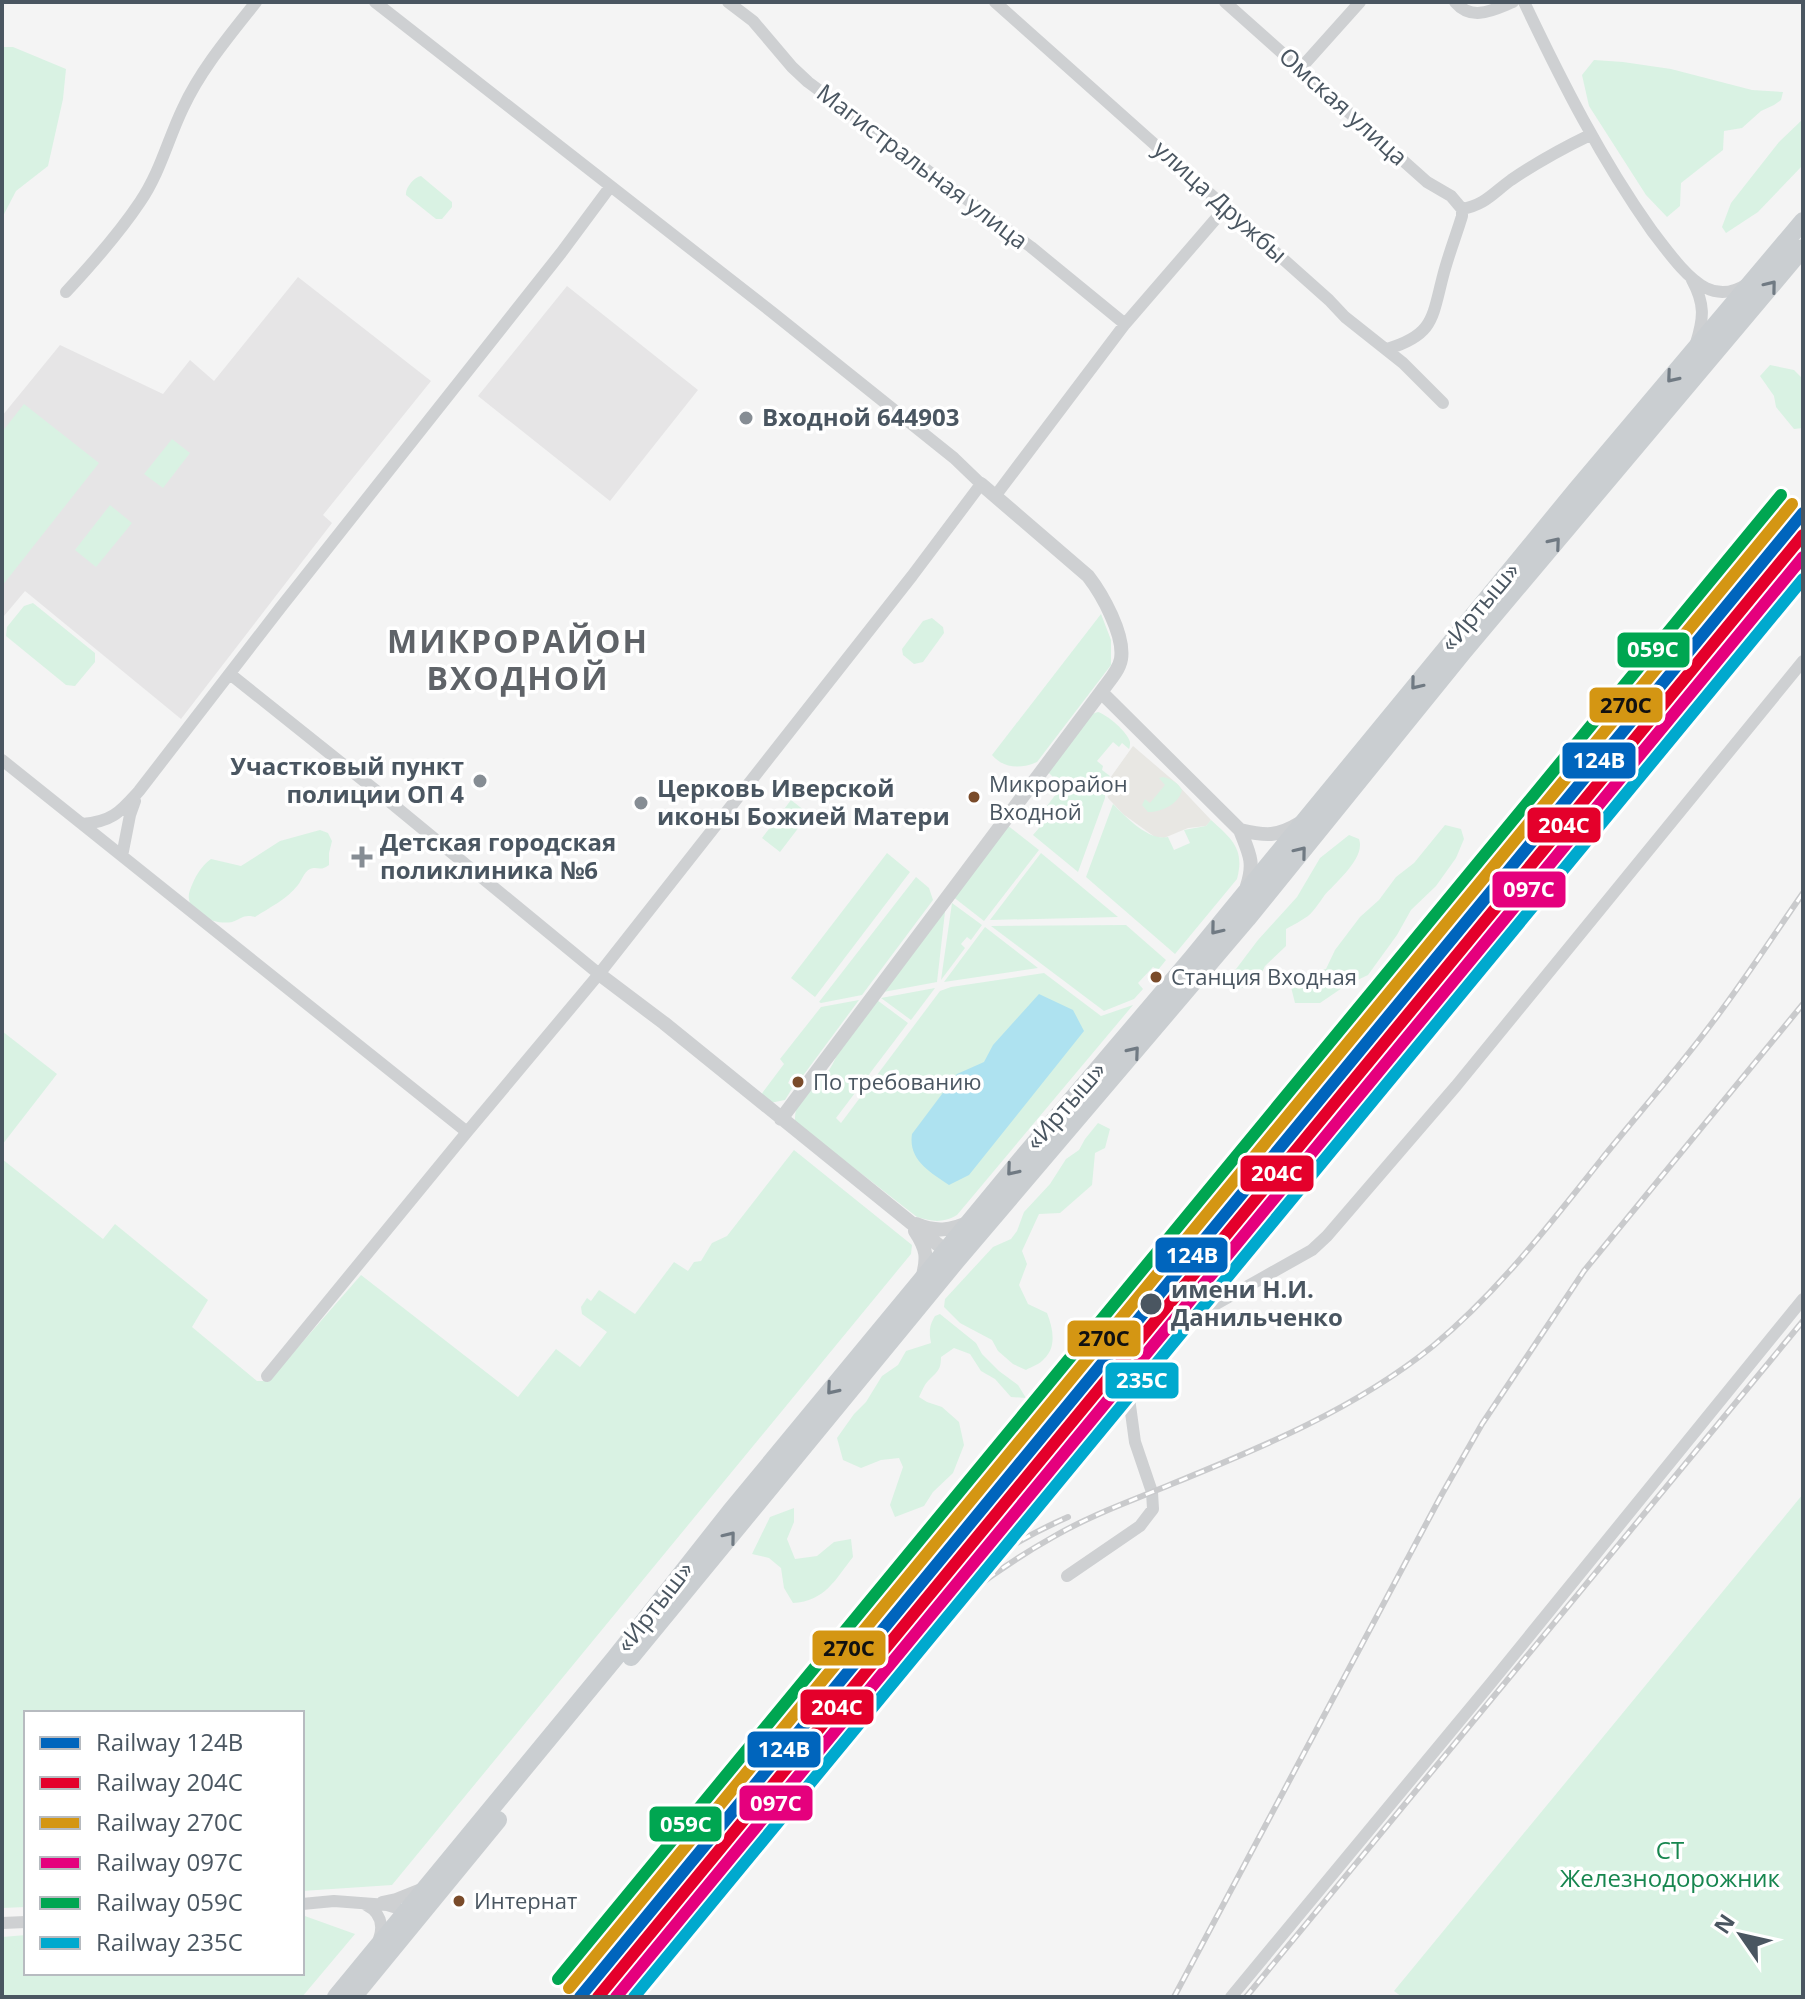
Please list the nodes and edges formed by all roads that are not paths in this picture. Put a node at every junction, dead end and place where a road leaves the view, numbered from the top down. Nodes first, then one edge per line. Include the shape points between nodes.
1 (256, 2) edge
2 (375, 2) edge
3 (728, 2) edge
4 (995, 2) edge
5 (1225, 2) edge
6 (1360, 2) edge
7 (1455, 2) edge
8 (1513, 2) edge
9 (1524, 2) edge
10 (1300, 69) junction
11 (1590, 135) junction
12 (610, 187) junction
13 (1226, 207) junction
14 (1462, 209) junction
15 (1803, 221) edge
16 (1803, 248) edge
17 (1689, 274) junction
18 (1758, 275) junction
19 (66, 292) dead end
20 (1125, 324) junction
21 (1387, 349) junction
22 (1693, 352) junction
23 (1443, 403) dead end
24 (981, 484) junction
25 (996, 495) junction
26 (1803, 661) edge
27 (230, 674) junction
28 (1101, 692) junction
29 (2, 760) edge
30 (139, 791) junction
31 (1304, 820) junction
32 (82, 824) junction
33 (1240, 830) junction
34 (122, 856) junction
35 (1244, 894) junction
36 (599, 974) junction
37 (781, 1119) junction
38 (467, 1132) junction
39 (909, 1221) junction
40 (970, 1221) junction
41 (951, 1256) junction
42 (920, 1282) junction
43 (1803, 1299) edge
44 (267, 1376) dead end
45 (1067, 1576) dead end
46 (427, 1886) junction
47 (304, 1904) edge
48 (368, 1904) junction
49 (410, 1918) junction
50 (24, 1922) edge
51 (2, 1923) edge
52 (374, 1951) junction
53 (336, 1997) edge
54 (353, 1997) edge
55 (1231, 1997) edge

1 - 19 street via 219,48 184,106 140,202
2 - 12 street
3 - 20 street, Магистральная улица via 753,21 808,82 1019,238
4 - 13 street, улица Дружбы
5 - 10 street, Омская улица
6 - 10 street
7 - 8 street via 1474,13
9 - 11 street
10 - 14 street, Омская улица
11 - 14 street via 1478,206
11 - 17 street via 1629,199
12 - 24 street
12 - 27 street
13 - 20 street
13 - 21 street, улица Дружбы
14 - 21 street via 1436,310 1416,336
15 - 18 main road, «Иртыш»
41 -> 16 main road, «Иртыш» via 1238,930 1463,652
17 - 18 street via 1720,292 1743,287
17 - 22 street via 1702,309
18 - 22 main road, «Иртыш»
20 - 25 street
21 - 23 street, улица Дружбы
22 -> 31 main road, «Иртыш»
24 - 25 street
24 - 36 street
25 - 28 street via 1097,588 1121,649 1118,668
26 - 45 street via 1327,1236 1312,1250 1152,1340 1136,1364 1129,1398 1153,1509 1140,1526
27 - 30 street
27 - 36 street
28 - 33 street
28 - 37 street
29 - 32 street
30 - 32 street via 109,820
30 - 34 street
31 - 33 street via 1266,836
31 - 35 main road, «Иртыш»
32 - 34 street
33 - 35 street via 1252,872
34 - 38 street
35 -> 40 main road, «Иртыш»
36 - 37 street
36 - 38 street
37 - 39 street
38 - 44 street
39 - 40 street via 943,1230
39 - 41 street
39 - 42 street via 926,1251
40 - 41 main road, «Иртыш»
41 - 42 main road, «Иртыш»
49 -> 41 main road, «Иртыш»
42 -> 46 main road, «Иртыш»
43 - 55 street
46 - 48 street
46 - 49 main road, «Иртыш»
47 - 48 street
48 - 49 street via 397,1908
48 - 52 street via 382,1926
49 - 52 main road, «Иртыш»
49 - 54 main road, «Иртыш»
50 - 51 street
52 - 53 main road, «Иртыш»

